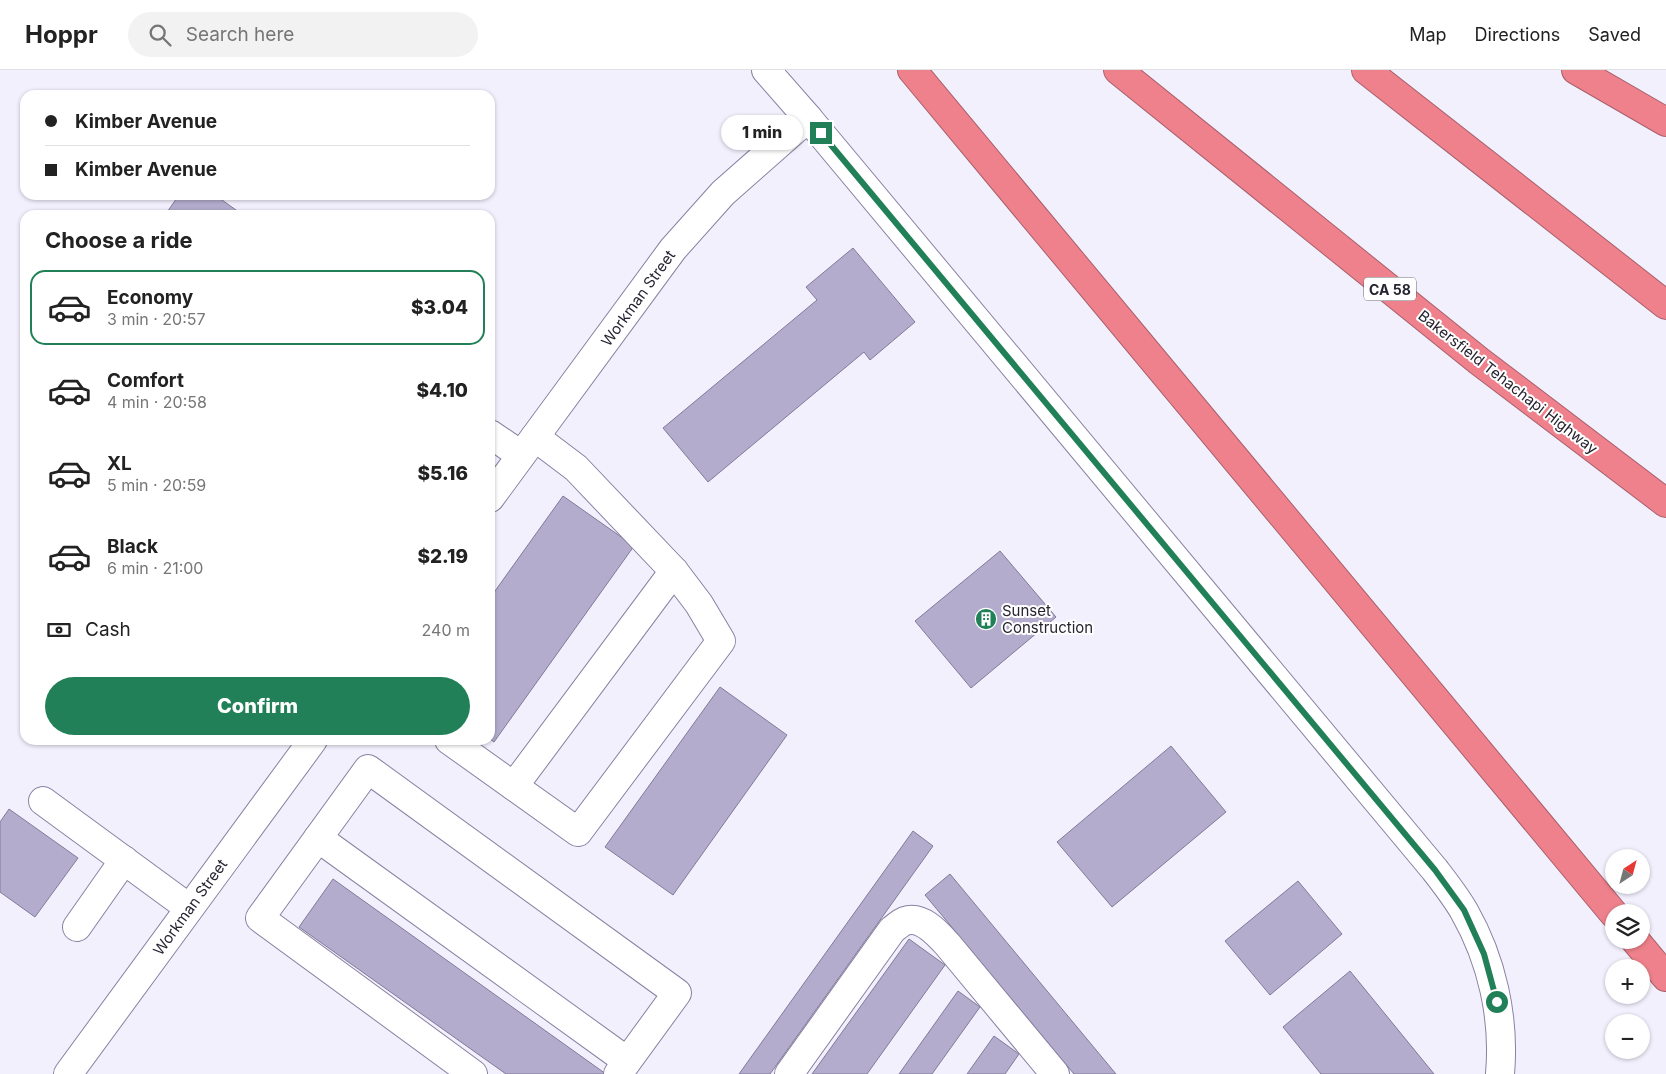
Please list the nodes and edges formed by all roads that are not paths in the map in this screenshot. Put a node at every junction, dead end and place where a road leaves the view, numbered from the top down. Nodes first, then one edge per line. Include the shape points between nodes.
1 (766, 70) edge
2 (912, 70) edge
3 (1118, 70) edge
4 (1366, 70) edge
5 (1576, 70) edge
6 (808, 118) junction
7 (1666, 122) edge
8 (1666, 305) edge
9 (495, 436) edge
10 (528, 446) junction
11 (495, 491) edge
12 (1666, 503) edge
13 (674, 570) junction
14 (309, 745) edge
15 (456, 745) edge
16 (514, 786) junction
17 (43, 801) dead end
18 (318, 838) junction
19 (124, 860) junction
20 (1606, 904) edge
21 (190, 908) junction
22 (77, 927) dead end
23 (1643, 949) edge
24 (1666, 977) edge
25 (623, 1068) edge
26 (68, 1074) edge
27 (473, 1074) edge
28 (789, 1074) edge
29 (1055, 1074) edge
30 (1500, 1074) edge

1 - 6 street
2 - 20 highway
3 - 12 highway, Bakersfield Tehachapi Highway / CA 58 via 1479,361
4 - 8 highway
5 - 7 highway
6 - 10 street, Workman Street via 722,194 673,249
6 - 30 street via 1435,870 1464,910 1484,954 1497,1002 1502,1051
9 - 10 street
10 - 11 street, Workman Street
10 - 13 street via 576,468
13 - 16 street
13 - 16 street via 720,640 578,832
14 - 21 street, Workman Street
15 - 16 street
17 - 19 street
18 - 25 street
18 - 25 street via 368,769 677,993
18 - 27 street via 260,918
19 - 21 street
19 - 22 street
21 - 26 street, Workman Street
23 - 24 highway
28 - 29 street via 892,930 906,921 920,921 944,940

